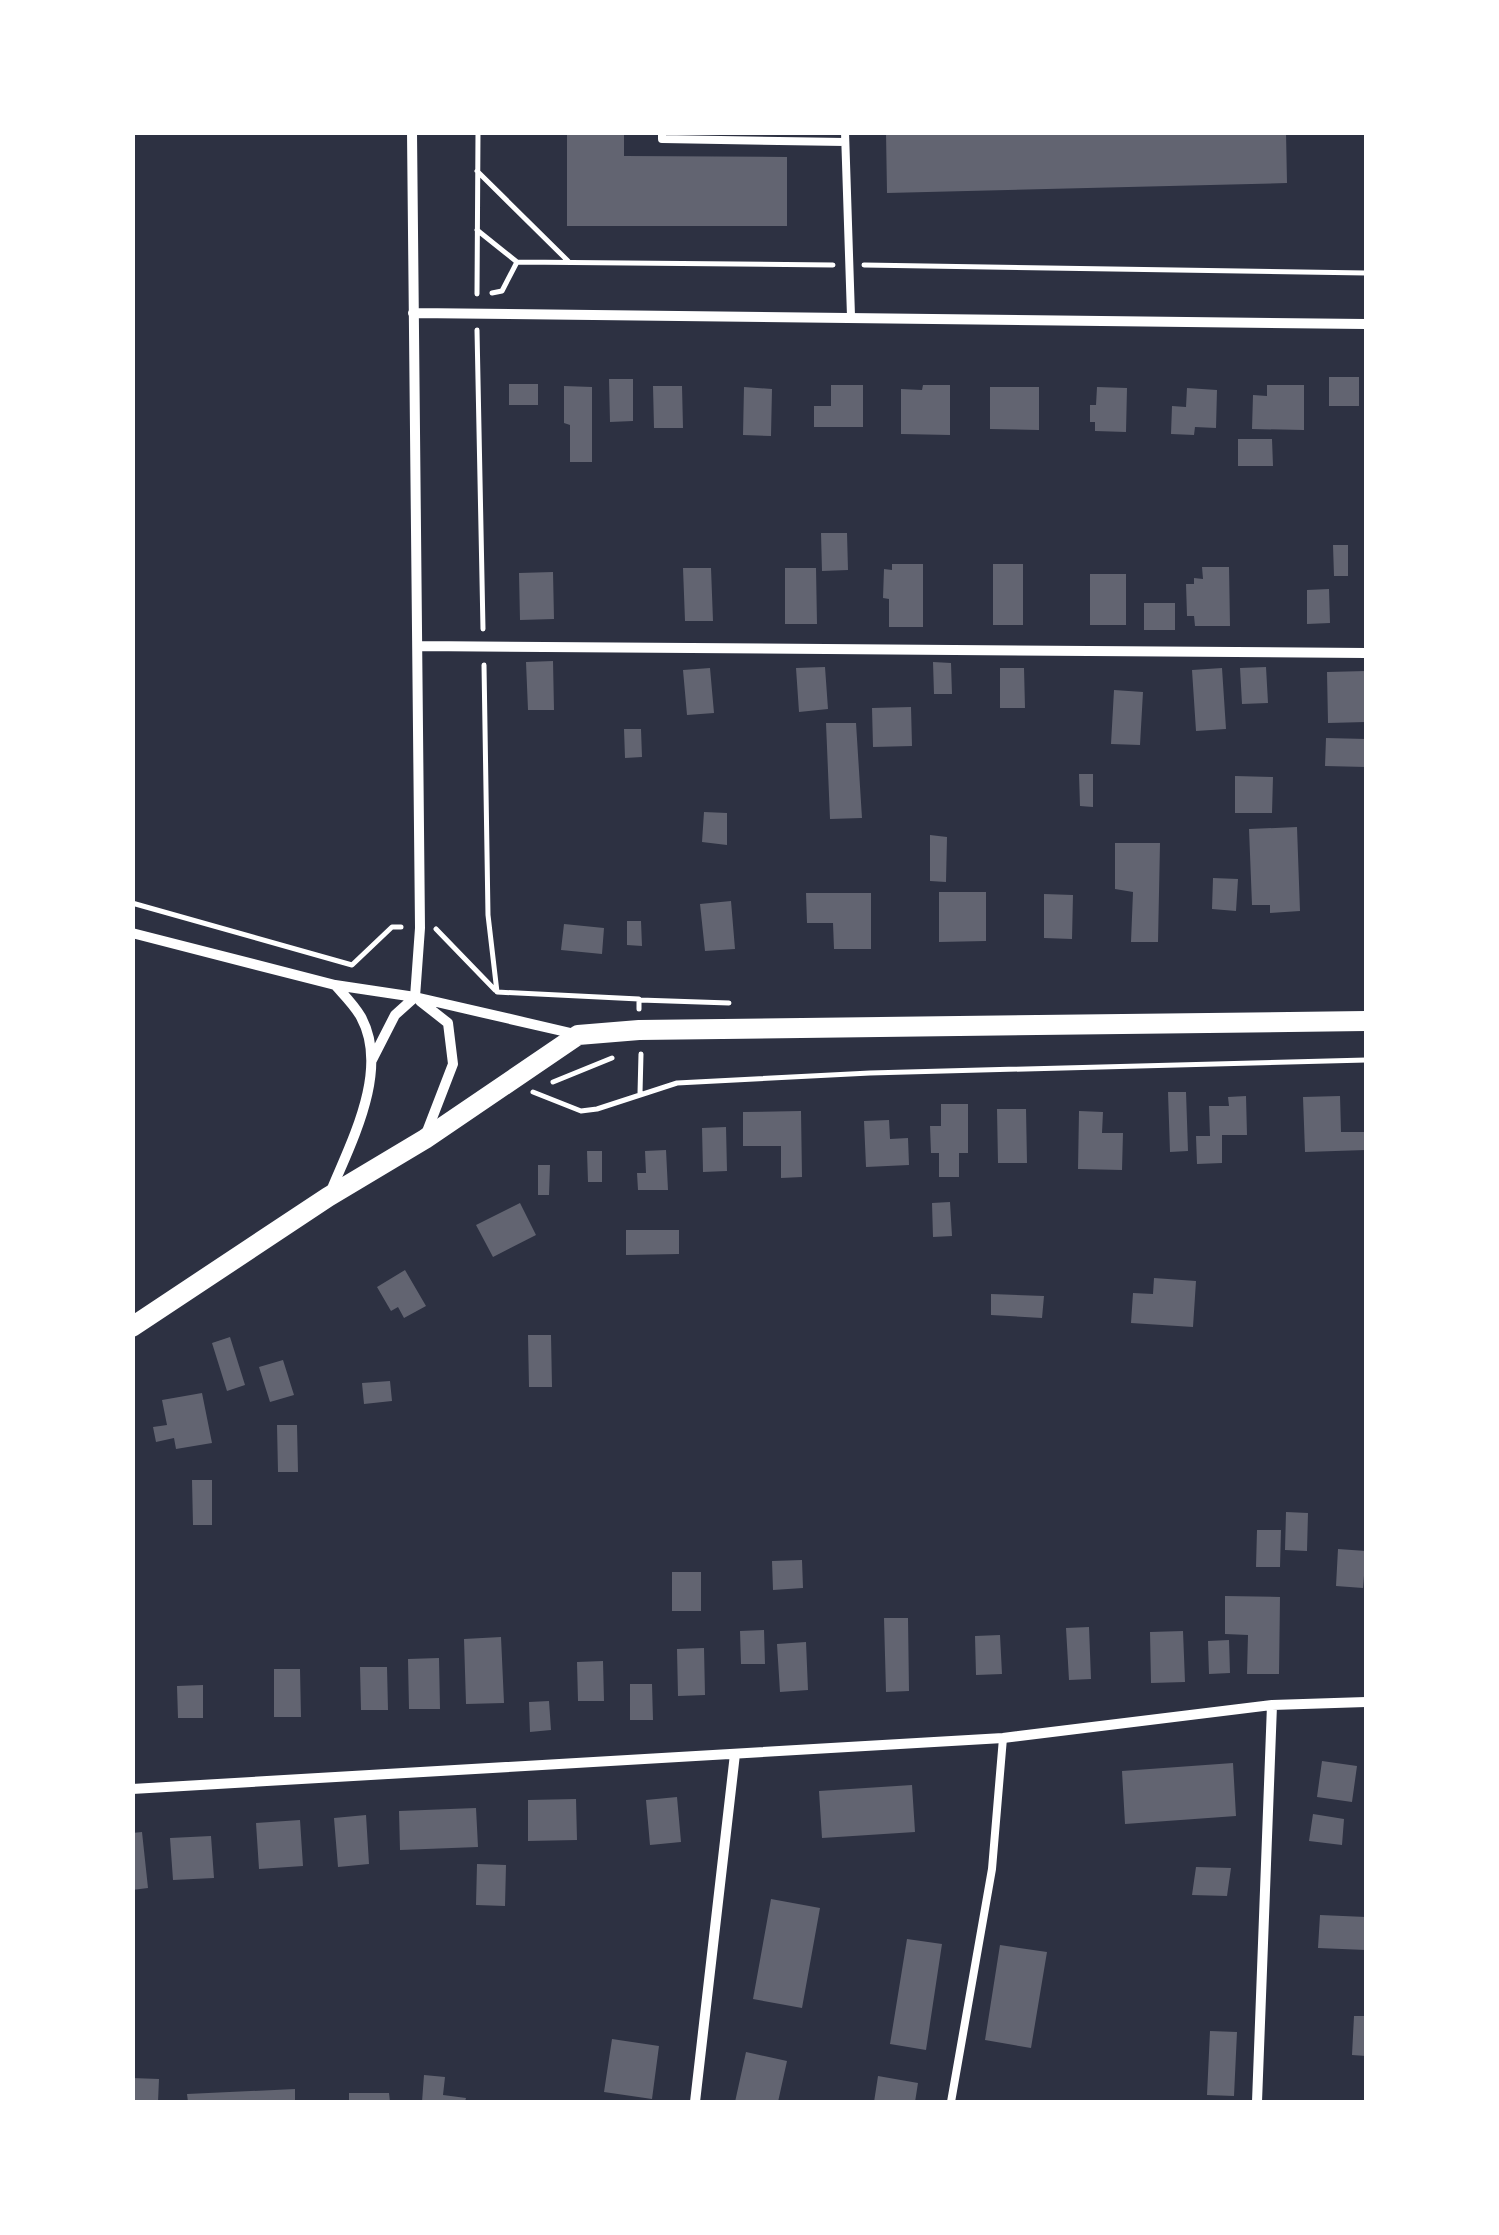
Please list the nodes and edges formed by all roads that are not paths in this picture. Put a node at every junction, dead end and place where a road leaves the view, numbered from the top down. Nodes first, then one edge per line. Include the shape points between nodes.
1 (412, 132) edge
2 (662, 132) edge
3 (846, 137) edge
4 (413, 313) junction
5 (851, 316) junction
6 (1366, 324) edge
7 (418, 646) junction
8 (1366, 653) edge
9 (132, 933) edge
10 (336, 985) junction
11 (415, 997) junction
12 (1366, 1021) edge
13 (578, 1035) junction
14 (372, 1060) junction
15 (424, 1139) junction
16 (328, 1197) junction
17 (132, 1328) edge
18 (1366, 1702) edge
19 (1272, 1705) junction
20 (1002, 1738) junction
21 (735, 1754) junction
22 (132, 1789) edge
23 (695, 2102) edge
24 (951, 2102) edge
25 (1256, 2102) edge

1 - 4 street
2 - 3 lane via 662,139
3 - 5 lane
4 - 5 street
4 - 7 street
5 - 6 street
7 - 8 street
7 - 11 street
9 - 10 street
10 - 11 street
10 - 14 street via 362,1018
11 - 13 street
11 - 14 street via 394,1015
11 - 15 street via 448,1023 453,1064
12 - 13 main road via 640,1040
13 - 15 main road
14 - 16 street via 366,1096
15 - 16 main road
16 - 17 main road
18 - 19 street
19 - 20 street
19 - 25 street
20 - 21 street
20 - 24 lane via 992,1868
21 - 22 street
21 - 23 street

